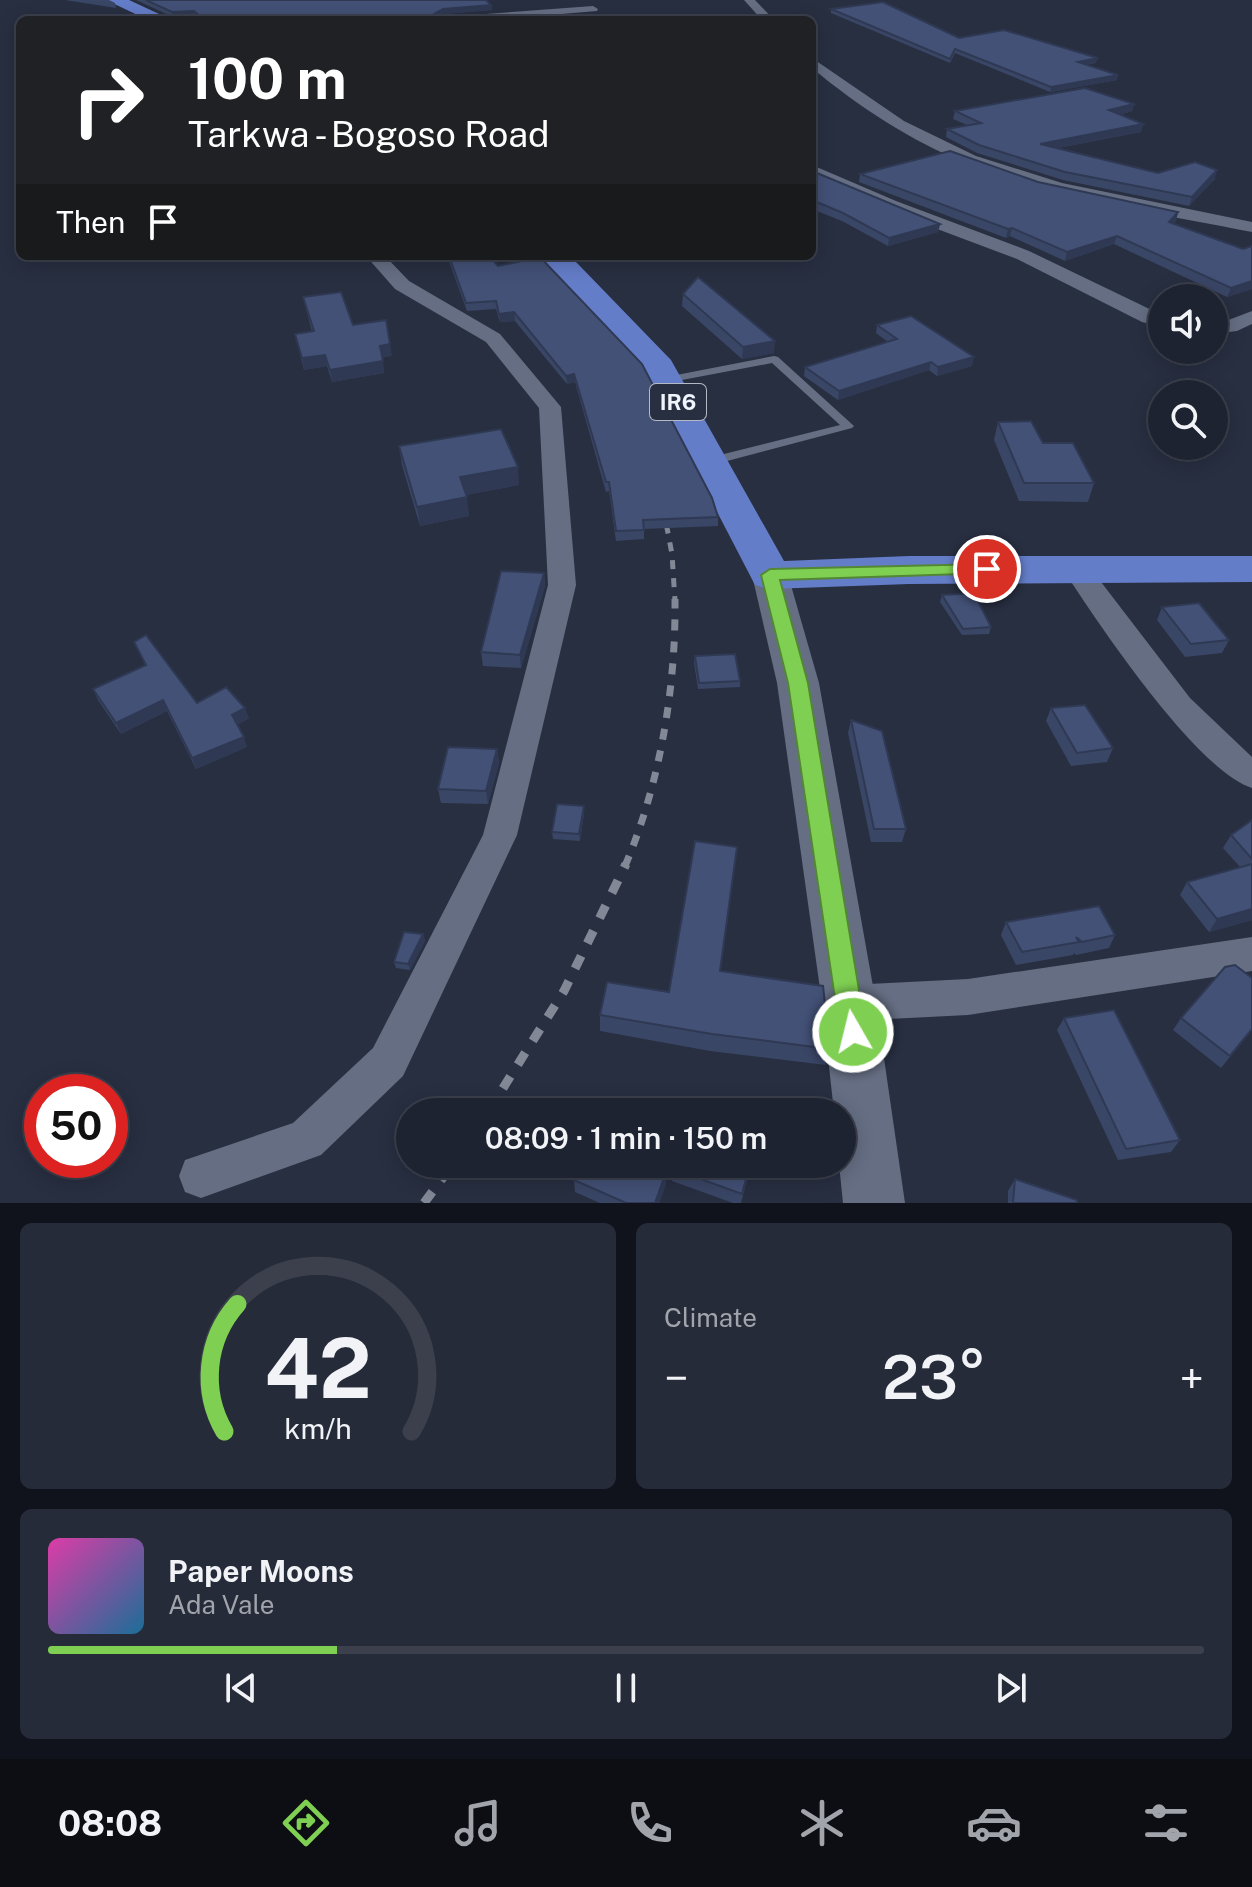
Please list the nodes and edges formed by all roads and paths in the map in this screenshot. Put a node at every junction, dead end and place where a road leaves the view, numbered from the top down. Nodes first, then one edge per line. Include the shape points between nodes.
1 (114, 0) edge
2 (749, 0) edge
3 (594, 5) edge
4 (153, 16) edge
5 (484, 16) edge
6 (764, 16) edge
7 (816, 65) edge
8 (816, 172) edge
9 (1252, 227) edge
10 (379, 260) edge
11 (555, 260) edge
12 (1252, 317) edge
13 (1148, 318) edge
14 (1228, 327) edge
15 (666, 380) junction
16 (708, 462) junction
17 (1252, 569) edge
18 (1078, 571) junction
19 (770, 575) junction
20 (1252, 775) edge
21 (1252, 954) edge
22 (849, 1003) junction
23 (201, 1176) dead end
24 (874, 1203) edge

1 - 4 main road
2 - 6 street
3 - 5 street
7 - 9 street via 870,107 998,170
8 - 13 street via 1023,255
10 - 23 street via 402,285 493,338 550,407 562,585 500,835 388,1062 306,1140
11 - 15 main road, IR6
12 - 14 street
15 - 16 main road, IR6
15 - 16 lane via 774,359 848,426
16 - 19 main road, IR6
17 - 18 main road
18 - 19 main road
18 - 20 street via 1218,750
19 - 22 main road via 798,683
21 - 22 street via 968,997
22 - 24 main road

